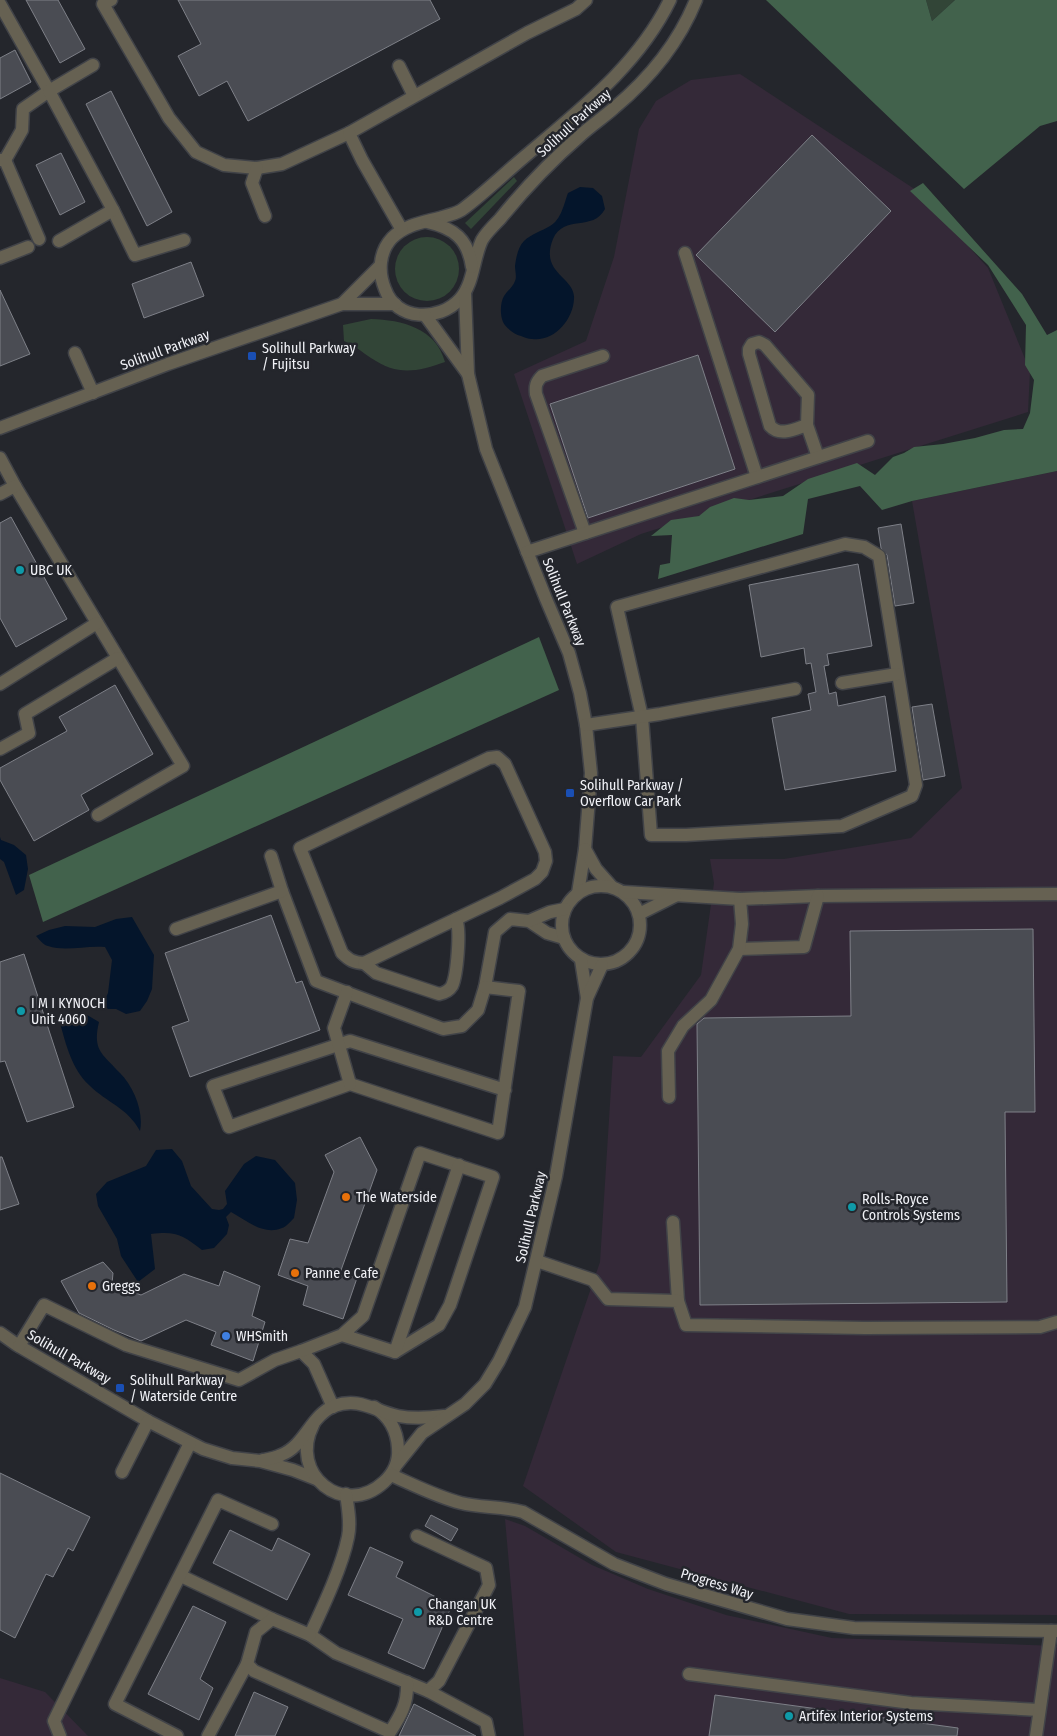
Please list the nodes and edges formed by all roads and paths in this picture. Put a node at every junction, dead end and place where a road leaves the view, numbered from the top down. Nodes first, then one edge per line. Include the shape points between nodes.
1 (586, 0) edge
2 (670, 0) edge
3 (696, 0) edge
4 (105, 2) edge
5 (0, 4) edge
6 (6, 24) edge
7 (93, 65) dead end
8 (399, 66) dead end
9 (49, 92) junction
10 (414, 96) junction
11 (349, 133) junction
12 (3, 160) edge
13 (257, 168) junction
14 (112, 210) junction
15 (264, 216) dead end
16 (427, 222) junction
17 (402, 230) junction
18 (39, 239) dead end
19 (184, 240) dead end
20 (59, 241) dead end
21 (28, 247) dead end
22 (685, 254) dead end
23 (0, 258) edge
24 (380, 266) junction
25 (472, 269) junction
26 (465, 293) junction
27 (342, 304) junction
28 (395, 304) junction
29 (425, 315) junction
30 (75, 353) dead end
31 (603, 356) dead end
32 (468, 374) junction
33 (93, 392) junction
34 (807, 425) junction
35 (0, 428) edge
36 (868, 441) dead end
37 (818, 457) junction
38 (0, 458) edge
39 (758, 477) junction
40 (15, 486) junction
41 (0, 494) edge
42 (584, 533) junction
43 (527, 552) junction
44 (97, 623) junction
45 (118, 658) junction
46 (897, 674) junction
47 (0, 684) edge
48 (842, 684) dead end
49 (796, 689) dead end
50 (642, 717) junction
51 (586, 725) junction
52 (0, 749) edge
53 (98, 815) dead end
54 (585, 850) junction
55 (271, 856) dead end
56 (618, 890) junction
57 (282, 892) junction
58 (578, 893) junction
59 (1057, 894) edge
60 (675, 896) junction
61 (818, 896) junction
62 (500, 898) junction
63 (740, 899) junction
64 (565, 908) junction
65 (639, 914) junction
66 (510, 918) junction
67 (456, 919) junction
68 (529, 921) junction
69 (176, 929) dead end
70 (564, 938) junction
71 (739, 949) junction
72 (582, 960) junction
73 (364, 963) junction
74 (602, 965) junction
75 (485, 987) junction
76 (347, 992) junction
77 (587, 998) junction
78 (339, 1044) junction
79 (350, 1084) junction
80 (505, 1090) junction
81 (669, 1097) dead end
82 (459, 1166) junction
83 (673, 1222) dead end
84 (537, 1261) junction
85 (678, 1301) junction
86 (1057, 1322) edge
87 (0, 1334) edge
88 (342, 1335) junction
89 (19, 1346) junction
90 (301, 1351) junction
91 (395, 1352) junction
92 (333, 1407) junction
93 (374, 1407) junction
94 (446, 1416) junction
95 (148, 1421) junction
96 (313, 1425) junction
97 (190, 1443) junction
98 (260, 1461) junction
99 (394, 1470) junction
100 (122, 1472) dead end
101 (316, 1479) junction
102 (346, 1494) junction
103 (272, 1524) dead end
104 (417, 1536) dead end
105 (181, 1576) junction
106 (272, 1619) junction
107 (1054, 1631) edge
108 (310, 1635) junction
109 (247, 1664) junction
110 (690, 1674) dead end
111 (407, 1682) junction
112 (428, 1691) junction
113 (1039, 1710) junction
114 (389, 1734) edge
115 (60, 1736) edge
116 (177, 1736) edge
117 (208, 1736) edge
118 (489, 1736) edge
119 (1036, 1736) edge

1 - 10 street via 576,9 527,32
2 - 16 street, Solihull Parkway via 639,50 576,113 461,211
3 - 25 street, Solihull Parkway via 690,17 650,72 542,171 507,210 483,239
4 - 13 street via 169,118 196,152 224,165
5 - 6 street
6 - 9 street
7 - 9 street
8 - 10 street
9 - 12 street via 23,109 22,130
9 - 14 street
10 - 11 street
11 - 13 street via 282,164
11 - 17 street
12 - 18 street
13 - 15 street via 252,183
14 - 19 street via 135,255
14 - 20 street
16 - 17 street, Solihull Parkway
16 - 25 street via 442,226 464,242
17 - 24 street, Solihull Parkway via 383,252
21 - 23 street
22 - 39 street
24 - 27 street
24 - 28 street via 386,293
25 - 26 street, Solihull Parkway
26 - 29 street via 449,309
26 - 32 street
27 - 28 street
27 - 33 street, Solihull Parkway
28 - 29 street via 408,312
29 - 32 street
30 - 33 street
31 - 42 street via 542,376 536,386
32 - 43 street, Solihull Parkway via 486,449
33 - 35 street, Solihull Parkway
34 - 34 street via 779,432 770,426 749,354 752,344 759,342 765,345 808,394
34 - 37 street
36 - 37 street
37 - 39 street
38 - 40 street
39 - 42 street
40 - 41 street
40 - 44 street
42 - 43 street
43 - 51 street, Solihull Parkway via 569,653
44 - 45 street
44 - 47 street
45 - 52 street via 25,714 29,733
45 - 53 street via 183,766
46 - 48 street
46 - 50 street via 879,556 864,547 845,544 617,606
46 - 50 street via 916,785 912,796 842,826 651,835
49 - 50 street
50 - 51 street
51 - 54 street, Solihull Parkway via 591,773
54 - 56 street via 596,868
54 - 58 street, Solihull Parkway
55 - 57 street
56 - 58 street via 598,886
56 - 60 street
56 - 65 street via 633,901
57 - 69 street
57 - 76 street via 316,982
58 - 64 street
59 - 61 street
60 - 63 street
60 - 65 street
61 - 63 street
61 - 71 street via 804,946
62 - 66 street
62 - 67 street
62 - 73 street via 535,879 546,861 545,852 505,764 497,757 488,758 300,848 342,953 349,960
63 - 71 street
64 - 68 street
64 - 70 street
65 - 74 street via 639,938 632,950 623,959
66 - 68 street
66 - 75 street via 495,932
67 - 73 street
67 - 73 street via 458,942 452,985 444,994 376,973
68 - 70 street
70 - 72 street via 572,952
71 - 81 street via 711,1000 683,1026 668,1051
72 - 74 street
72 - 77 street, Solihull Parkway
74 - 77 street, Solihull Parkway
75 - 76 street via 478,1010 462,1026 443,1029
75 - 80 street via 518,991
76 - 78 street via 334,1028
77 - 84 street, Solihull Parkway via 556,1176
78 - 79 street
78 - 79 street via 213,1086 229,1127
78 - 80 street via 350,1041
79 - 80 street via 498,1133
82 - 88 street via 420,1153 363,1316
82 - 91 street
82 - 91 street via 493,1177 450,1305 439,1325
83 - 85 street
84 - 85 street via 593,1280 608,1299
84 - 94 street, Solihull Parkway via 525,1307 499,1361 485,1384 465,1404
85 - 86 street via 686,1325 1040,1327
87 - 89 street, Solihull Parkway
88 - 90 street
88 - 91 street
89 - 90 street via 44,1306 126,1345 239,1380 274,1360
89 - 95 street, Solihull Parkway
90 - 92 street via 314,1364
92 - 93 street via 344,1403
92 - 96 street via 323,1412
93 - 94 street via 396,1416
93 - 99 street via 392,1424 397,1437
94 - 99 street, Solihull Parkway via 422,1433
95 - 97 street, Solihull Parkway
95 - 100 street
96 - 98 street via 283,1455
96 - 101 street via 306,1458
97 - 98 street, Solihull Parkway via 232,1458
97 - 115 street via 54,1722
98 - 101 street
99 - 102 street via 378,1487 365,1493
99 - 107 street, Progress Way via 446,1499 523,1512 614,1564 666,1584 787,1619 854,1628
101 - 102 street via 330,1490
102 - 108 street via 348,1536
103 - 105 street via 218,1500
104 - 112 street via 486,1568 489,1585 439,1681
105 - 106 street
105 - 116 street via 115,1704
106 - 108 street
106 - 109 street via 256,1632
107 - 113 street
108 - 111 street via 336,1652
109 - 114 street via 254,1671
109 - 117 street
110 - 113 street via 911,1703
111 - 112 street
111 - 114 street via 408,1696
112 - 118 street via 486,1722
113 - 119 street

